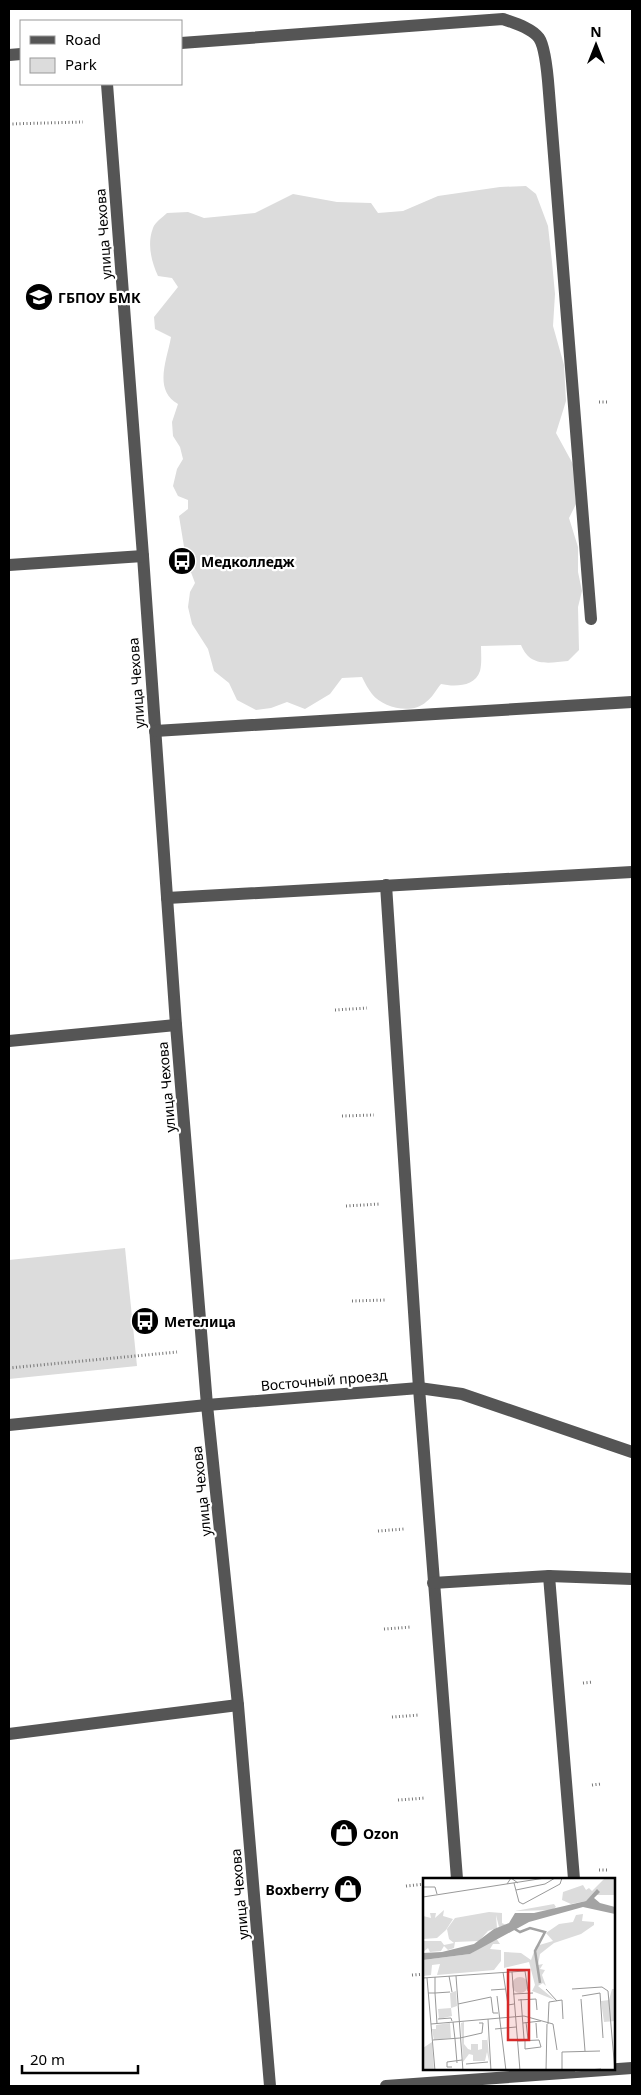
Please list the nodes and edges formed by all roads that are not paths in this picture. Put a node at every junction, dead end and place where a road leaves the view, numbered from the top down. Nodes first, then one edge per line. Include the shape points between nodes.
1 (182, 42) edge
2 (107, 85) edge
3 (143, 556) junction
4 (9, 565) edge
5 (591, 619) dead end
6 (632, 702) edge
7 (155, 731) junction
8 (632, 872) edge
9 (386, 885) junction
10 (167, 898) junction
11 (176, 1025) junction
12 (9, 1041) edge
13 (419, 1388) junction
14 (207, 1404) junction
15 (9, 1425) edge
16 (632, 1452) edge
17 (549, 1576) junction
18 (632, 1579) edge
19 (433, 1583) junction
20 (238, 1705) junction
21 (9, 1734) edge
22 (457, 1878) edge
23 (574, 1878) edge
24 (632, 2068) edge
25 (616, 2069) edge
26 (591, 2070) edge
27 (473, 2074) edge
28 (270, 2086) edge
29 (386, 2086) edge

1 - 5 street via 503,19 524,27 539,38 547,65
2 - 3 street, улица Чехова
3 - 4 street
3 - 7 street, улица Чехова
6 - 7 street
7 - 10 street, улица Чехова
8 - 9 street
9 - 10 street
9 - 13 street
10 - 11 street, улица Чехова
11 - 12 street
11 - 14 street, улица Чехова
13 - 14 street, Восточный проезд
13 - 16 street, Восточный проезд via 462,1394
13 - 19 street
14 - 15 street, Восточный проезд
14 - 20 street, улица Чехова
17 - 18 street
17 - 19 street
17 - 23 street
19 - 22 street
20 - 21 street
20 - 28 street, улица Чехова
24 - 25 street
26 - 27 street
27 - 29 street

